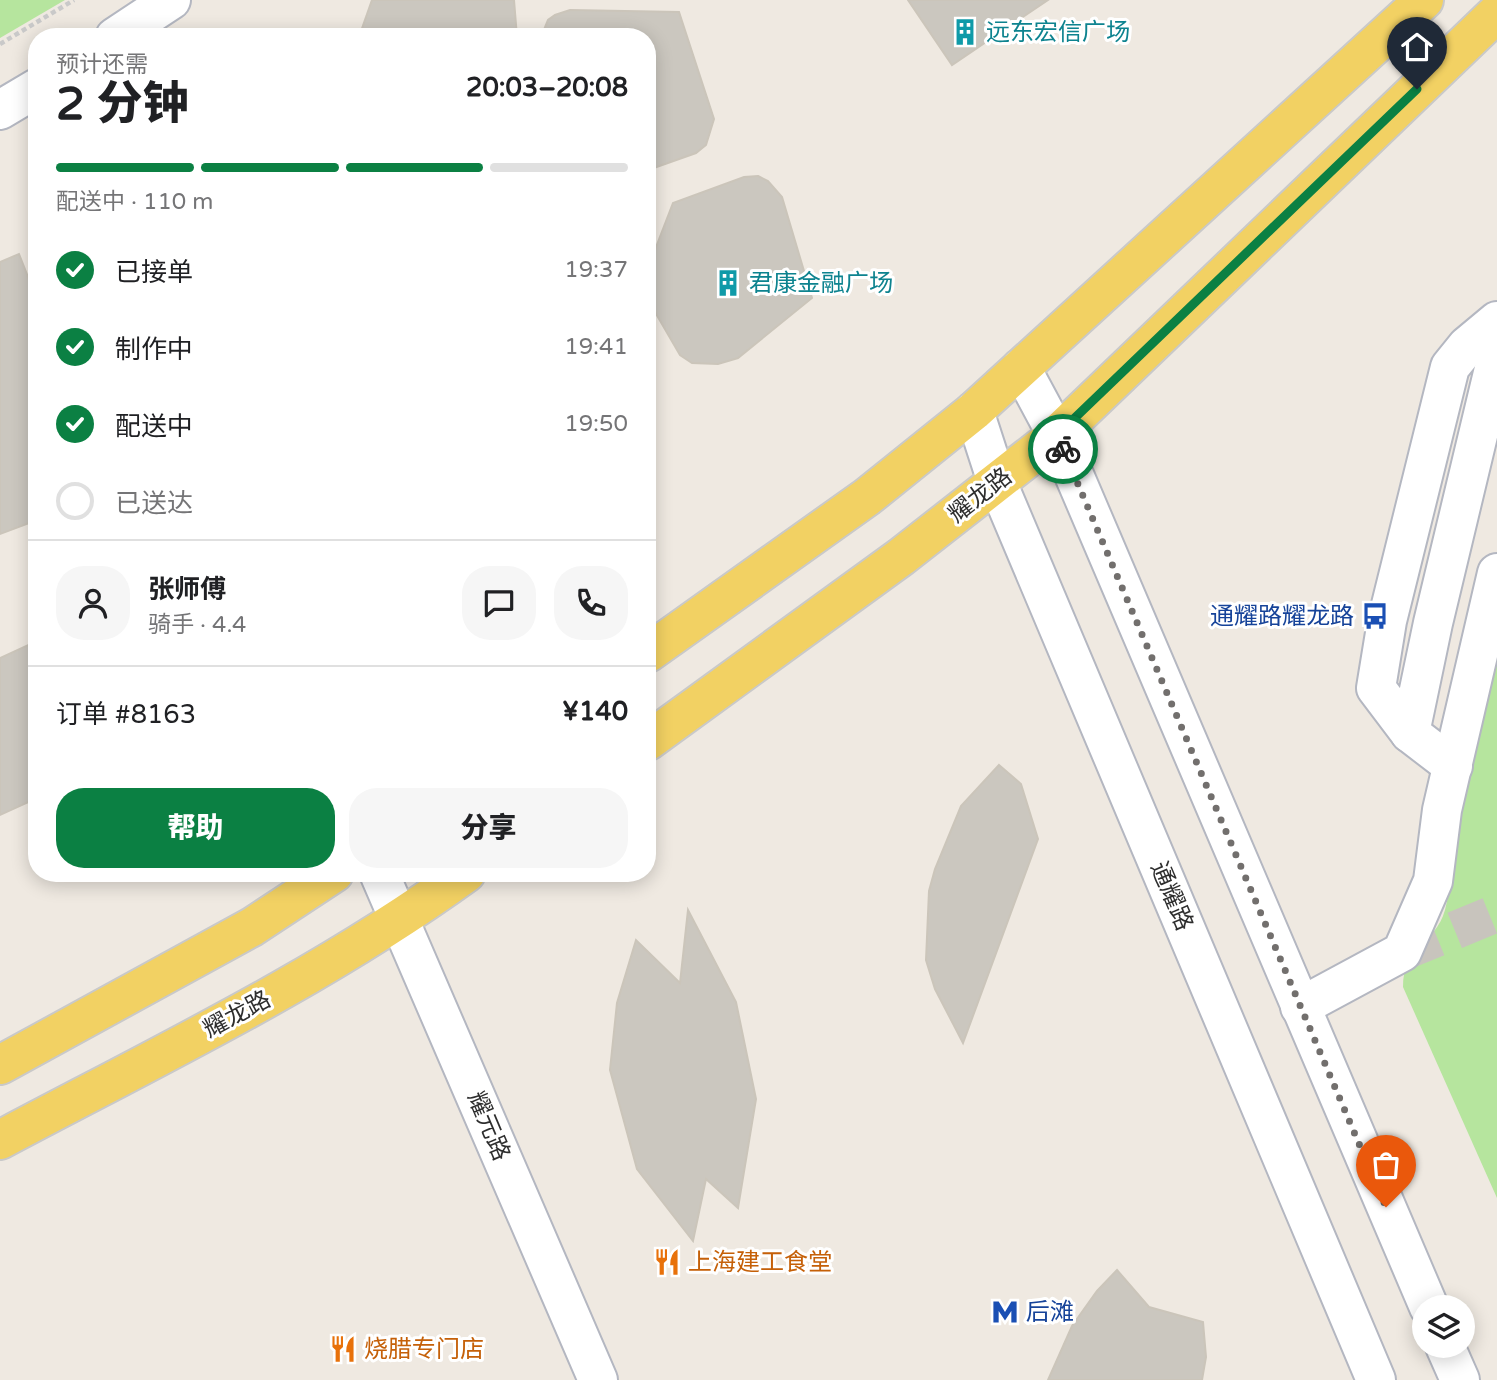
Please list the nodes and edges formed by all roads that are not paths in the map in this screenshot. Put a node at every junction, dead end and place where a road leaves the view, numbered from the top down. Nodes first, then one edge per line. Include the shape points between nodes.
1 (171, 0) edge
2 (1424, 0) edge
3 (1497, 13) edge
4 (129, 28) edge
5 (28, 93) edge
6 (0, 110) edge
7 (1497, 321) edge
8 (1497, 356) edge
9 (1021, 368) junction
10 (974, 411) junction
11 (1057, 435) junction
12 (997, 482) junction
13 (1497, 573) edge
14 (656, 647) edge
15 (1409, 733) junction
16 (656, 735) edge
17 (1453, 765) junction
18 (320, 882) edge
19 (383, 882) edge
20 (454, 882) edge
21 (400, 921) junction
22 (1300, 1007) junction
23 (0, 1065) edge
24 (0, 1140) edge
25 (1424, 1295) edge
26 (1450, 1358) edge
27 (598, 1380) edge
28 (1376, 1380) edge
29 (1460, 1380) edge

1 - 4 street
2 - 9 main road
3 - 11 main road, 耀龙路
5 - 6 street
7 - 15 street via 1466,346 1451,367 1387,621 1376,688
8 - 15 street
9 - 10 main road
9 - 11 street
10 - 12 street, 通耀路
10 - 14 main road via 867,497
11 - 12 main road, 耀龙路
11 - 22 street
12 - 16 main road, 耀龙路 via 901,558
12 - 28 street, 通耀路
13 - 17 street
15 - 17 street
17 - 22 street via 1433,881 1402,952
18 - 23 main road via 252,927
19 - 21 street, 耀元路
20 - 21 main road, 耀龙路
21 - 24 main road, 耀龙路 via 267,998
21 - 27 street, 耀元路
22 - 25 street
26 - 29 street

